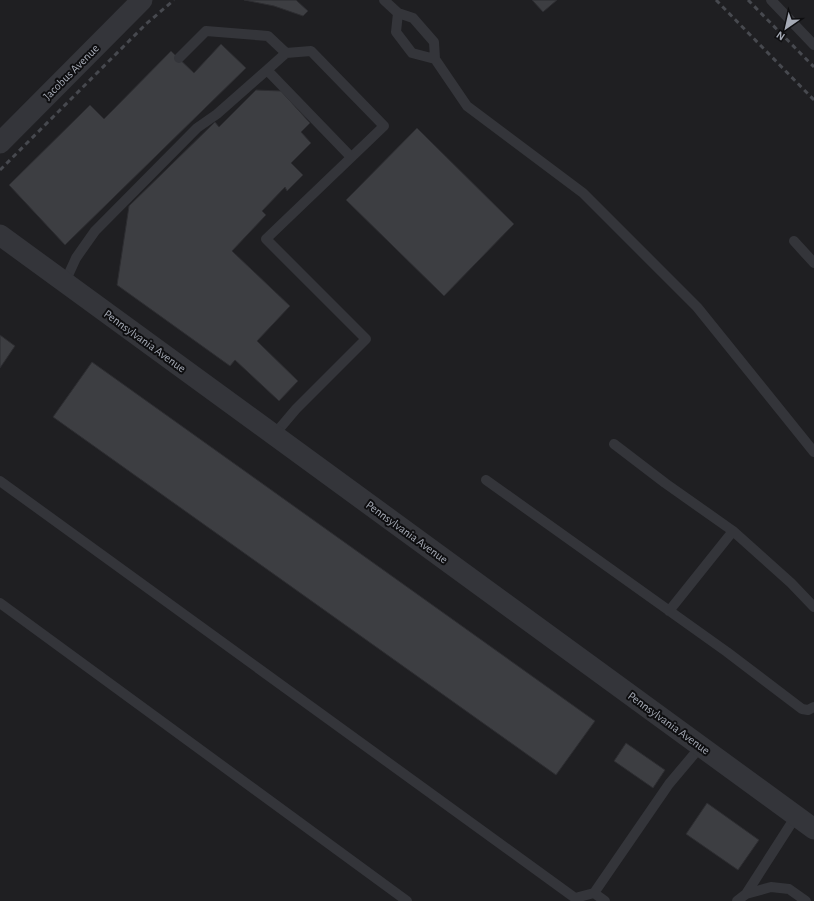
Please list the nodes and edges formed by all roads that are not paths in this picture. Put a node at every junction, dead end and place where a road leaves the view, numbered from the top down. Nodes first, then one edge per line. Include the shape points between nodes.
1 (142, 0) edge
2 (384, 0) edge
3 (771, 0) edge
4 (398, 13) junction
5 (814, 45) edge
6 (286, 53) junction
7 (180, 58) dead end
8 (435, 59) junction
9 (267, 70) junction
10 (0, 143) edge
11 (351, 157) junction
12 (0, 235) edge
13 (794, 241) dead end
14 (814, 263) edge
15 (65, 282) junction
16 (274, 435) junction
17 (614, 444) dead end
18 (814, 452) edge
19 (486, 480) dead end
20 (0, 482) edge
21 (733, 531) junction
22 (0, 603) edge
23 (814, 607) edge
24 (669, 611) junction
25 (814, 707) edge
26 (701, 746) junction
27 (796, 816) junction
28 (814, 829) edge
29 (746, 894) junction
30 (592, 897) edge
31 (407, 901) edge
32 (605, 901) edge
33 (738, 901) edge
34 (806, 901) edge

1 - 10 street, Jacobus Avenue
2 - 4 lane
3 - 5 lane
4 - 8 lane via 413,18 434,42
4 - 8 lane via 396,32 412,53
6 - 7 lane via 268,36 206,31
6 - 9 lane
6 - 11 lane via 311,51 384,126
8 - 18 lane via 467,106 583,193 697,307
9 - 11 lane
9 - 15 lane via 197,128 94,231 76,258
11 - 16 lane via 266,239 366,339 296,409
12 - 15 street, Pennsylvania Avenue
13 - 14 lane
15 - 16 street, Pennsylvania Avenue
16 - 26 street, Pennsylvania Avenue
17 - 21 lane
19 - 24 lane
20 - 30 lane via 574,898
21 - 23 lane
21 - 24 lane
22 - 31 lane
24 - 25 lane via 802,709
26 - 27 street, Pennsylvania Avenue
26 - 30 lane via 669,784
27 - 28 street, Pennsylvania Avenue
27 - 29 lane
29 - 33 lane
29 - 34 lane via 770,887 789,889
30 - 32 lane

